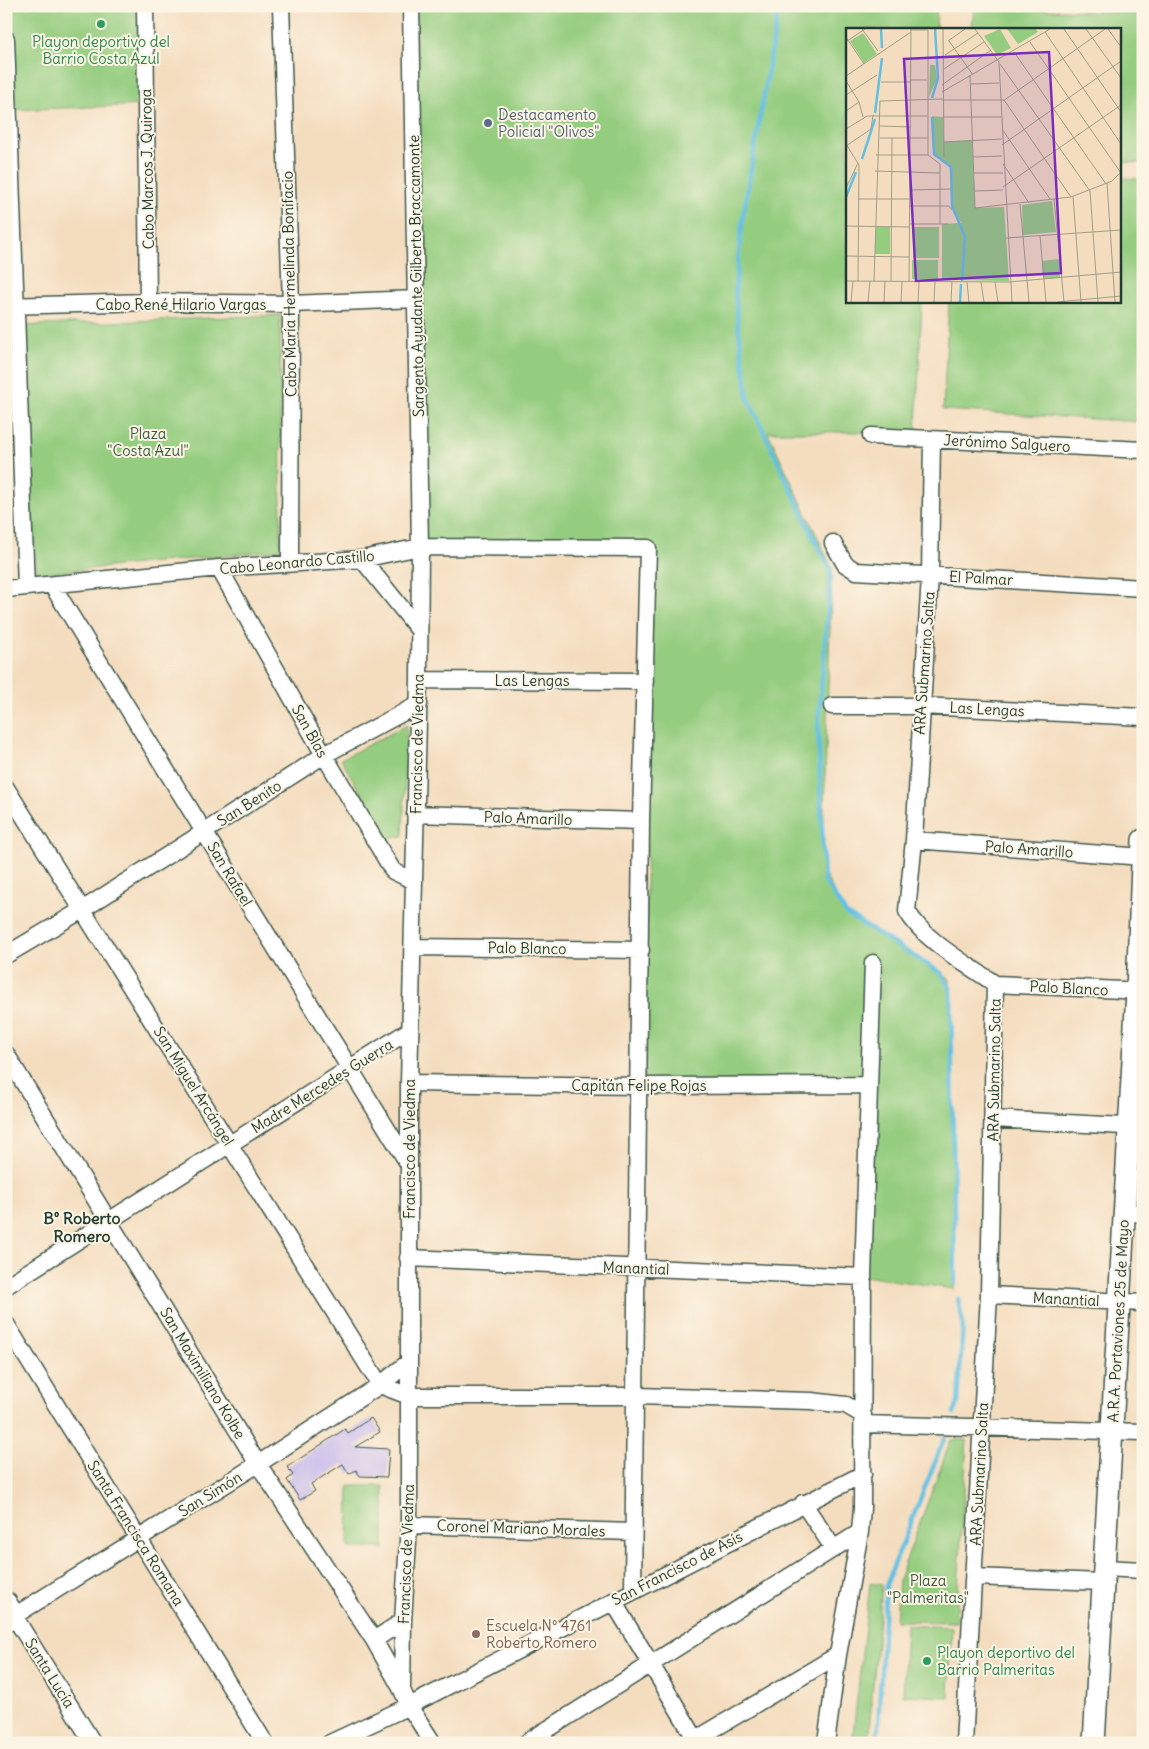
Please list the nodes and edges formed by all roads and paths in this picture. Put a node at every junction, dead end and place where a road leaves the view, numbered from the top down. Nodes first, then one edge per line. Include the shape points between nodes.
1 (145, 6) edge
2 (281, 6) edge
3 (411, 6) edge
4 (6, 39) edge
5 (416, 299) junction
6 (148, 302) junction
7 (291, 304) junction
8 (11, 306) edge
9 (871, 436) dead end
10 (932, 439) junction
11 (1143, 450) edge
12 (833, 543) dead end
13 (420, 547) junction
14 (362, 559) junction
15 (290, 562) junction
16 (219, 568) junction
17 (930, 576) junction
18 (52, 585) junction
19 (26, 587) junction
20 (1143, 588) edge
21 (6, 589) edge
22 (419, 630) junction
23 (419, 680) junction
24 (644, 681) junction
25 (419, 704) junction
26 (832, 706) dead end
27 (921, 706) junction
28 (1143, 717) edge
29 (324, 755) junction
30 (6, 788) edge
31 (415, 814) junction
32 (641, 821) junction
33 (204, 831) junction
34 (914, 840) junction
35 (1142, 851) edge
36 (414, 881) junction
37 (82, 910) junction
38 (413, 947) junction
39 (641, 950) junction
40 (6, 955) edge
41 (873, 963) dead end
42 (995, 984) junction
43 (1140, 991) edge
44 (410, 1030) junction
45 (6, 1054) edge
46 (348, 1069) junction
47 (409, 1083) junction
48 (869, 1085) junction
49 (640, 1086) junction
50 (993, 1119) junction
51 (1135, 1126) edge
52 (231, 1144) junction
53 (408, 1163) junction
54 (1133, 1213) edge
55 (110, 1220) junction
56 (408, 1258) junction
57 (638, 1268) junction
58 (863, 1277) junction
59 (6, 1286) edge
60 (988, 1295) junction
61 (1120, 1302) junction
62 (1143, 1303) edge
63 (6, 1324) edge
64 (409, 1362) junction
65 (380, 1385) junction
66 (409, 1396) junction
67 (636, 1396) junction
68 (863, 1419) junction
69 (982, 1426) junction
70 (1112, 1430) junction
71 (1143, 1432) edge
72 (258, 1464) junction
73 (862, 1474) junction
74 (802, 1503) junction
75 (409, 1525) junction
76 (633, 1532) junction
77 (860, 1532) junction
78 (139, 1538) junction
79 (834, 1549) junction
80 (1143, 1570) edge
81 (1104, 1575) junction
82 (974, 1577) junction
83 (633, 1591) junction
84 (613, 1601) junction
85 (9, 1613) edge
86 (403, 1621) junction
87 (374, 1640) junction
88 (838, 1655) junction
89 (652, 1664) junction
90 (406, 1698) junction
91 (695, 1742) edge
92 (93, 1743) edge
93 (265, 1743) edge
94 (330, 1743) edge
95 (433, 1743) edge
96 (526, 1743) edge
97 (826, 1743) edge
98 (964, 1743) edge
99 (1094, 1743) edge

1 - 6 street, Cabo Marcos J. Quiroga
2 - 7 street, Cabo María Hermelinda Bonifacio
3 - 5 street, Sargento Ayudante Gilberto Braccamonte
4 - 8 street
5 - 7 street, Cabo René Hilario Vargas
5 - 13 street, Sargento Ayudante Gilberto Braccamonte
6 - 7 street, Cabo René Hilario Vargas
6 - 8 street, Cabo René Hilario Vargas
7 - 15 street, Cabo María Hermelinda Bonifacio
8 - 19 street
9 - 10 street, Jerónimo Salguero
10 - 11 street, Jerónimo Salguero
10 - 17 street, ARA Submarino Salta
12 - 17 street, El Palmar via 844,564 856,571
13 - 14 street, Cabo Leonardo Castillo
13 - 22 street, Francisco de Viedma
13 - 24 street, Cabo Leonardo Castillo via 648,548
14 - 15 street, Cabo Leonardo Castillo
14 - 22 street
15 - 16 street, Cabo Leonardo Castillo
16 - 18 street, Cabo Leonardo Castillo
16 - 29 street, San Blas
17 - 20 street, El Palmar
17 - 27 street, ARA Submarino Salta
18 - 19 street, Cabo Leonardo Castillo
18 - 33 street, San Rafael
19 - 21 street, Cabo Leonardo Castillo
22 - 23 street, Francisco de Viedma
23 - 24 street, Las Lengas
23 - 25 street, Francisco de Viedma
24 - 32 street
25 - 29 street, San Benito
25 - 31 street, Francisco de Viedma
26 - 27 street, Las Lengas
27 - 28 street, Las Lengas
27 - 34 street, ARA Submarino Salta
29 - 33 street, San Benito
29 - 36 street, San Blas via 393,872
30 - 37 street, San Miguel Arcángel
31 - 32 street, Palo Amarillo
31 - 36 street, Francisco de Viedma
32 - 39 street
33 - 37 street, San Benito
33 - 46 street, San Rafael
34 - 35 street, Palo Amarillo
34 - 42 street, ARA Submarino Salta via 907,911 912,920 926,934
35 - 43 street, A.R.A. Portaviones 25 de Mayo
36 - 38 street, Francisco de Viedma
37 - 40 street, San Benito
37 - 52 street, San Miguel Arcángel
38 - 39 street, Palo Blanco
38 - 44 street, Francisco de Viedma
39 - 49 street
41 - 48 street
42 - 43 street, Palo Blanco
42 - 50 street, ARA Submarino Salta
43 - 51 street, A.R.A. Portaviones 25 de Mayo
44 - 46 street, Madre Mercedes Guerra
44 - 47 street, Francisco de Viedma
45 - 55 street, San Maximiliano Kolbe
46 - 52 street, Madre Mercedes Guerra
46 - 53 street, San Rafael
47 - 49 street, Capitán Felipe Rojas
47 - 53 street, Francisco de Viedma
48 - 49 street, Capitán Felipe Rojas
48 - 58 street
49 - 57 street
50 - 51 street
50 - 60 street, ARA Submarino Salta
51 - 54 street, A.R.A. Portaviones 25 de Mayo
52 - 55 street, Madre Mercedes Guerra
52 - 65 street, San Miguel Arcángel
53 - 56 street, Francisco de Viedma
54 - 61 street, A.R.A. Portaviones 25 de Mayo
55 - 59 street, Madre Mercedes Guerra
55 - 72 street, San Maximiliano Kolbe
56 - 57 street, Manantial
56 - 64 street, Francisco de Viedma
57 - 58 street, Manantial
57 - 67 street
58 - 68 street
60 - 61 street, Manantial
60 - 69 street, ARA Submarino Salta
61 - 62 street, Manantial
61 - 70 street, A.R.A. Portaviones 25 de Mayo
63 - 78 street, Santa Francisca Romana
64 - 65 street, San Simón
64 - 66 street, Francisco de Viedma
65 - 66 street
65 - 72 street, San Simón
66 - 67 street
66 - 75 street, Francisco de Viedma
67 - 68 street via 811,1401 846,1405
67 - 76 street
68 - 69 street
68 - 73 street
69 - 70 street
69 - 82 street, ARA Submarino Salta
70 - 71 street
70 - 81 street, A.R.A. Portaviones 25 de Mayo
72 - 78 street, San Simón
72 - 87 street, San Maximiliano Kolbe
73 - 74 street, San Francisco de Asís
73 - 77 street
74 - 79 street
74 - 83 street, San Francisco de Asís
75 - 76 street, Coronel Mariano Morales
75 - 86 street, Francisco de Viedma
76 - 83 street
77 - 79 street
77 - 88 street
78 - 85 street, San Simón
78 - 93 street, Santa Francisca Romana
79 - 89 street
80 - 81 street
81 - 82 street
81 - 99 street, A.R.A. Portaviones 25 de Mayo
82 - 98 street, ARA Submarino Salta
83 - 84 street, San Francisco de Asís
84 - 89 street
84 - 90 street, San Francisco de Asís
85 - 92 street, Santa Lucía
86 - 87 street
86 - 90 street, Francisco de Viedma
87 - 90 street, San Maximiliano Kolbe
88 - 91 street
88 - 97 street
89 - 91 street
89 - 96 street
90 - 94 street, San Francisco de Asís
90 - 95 street

